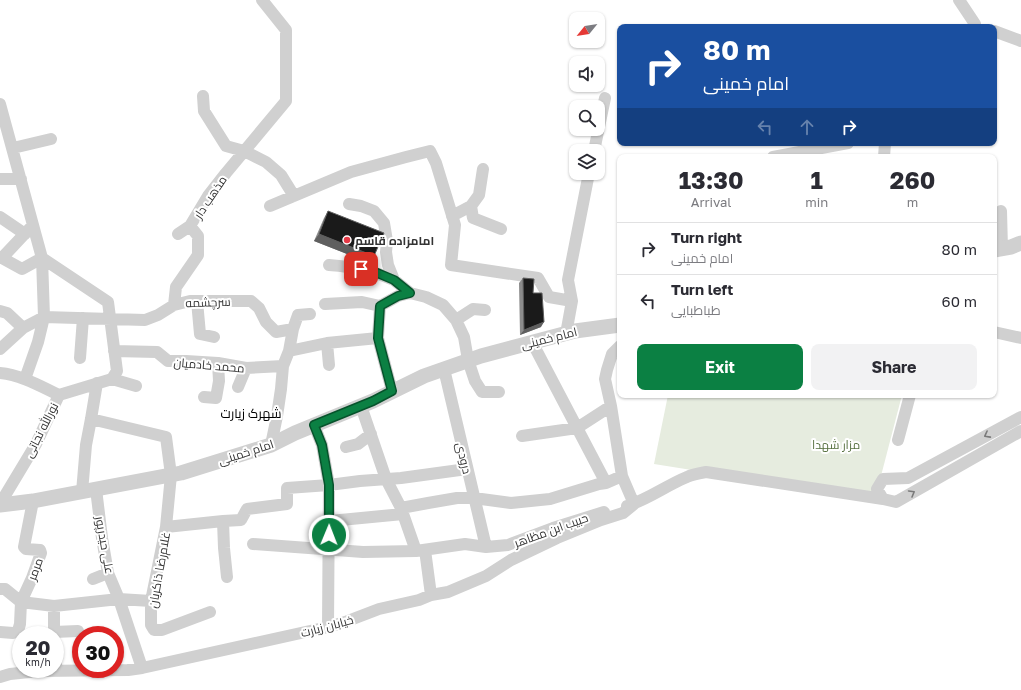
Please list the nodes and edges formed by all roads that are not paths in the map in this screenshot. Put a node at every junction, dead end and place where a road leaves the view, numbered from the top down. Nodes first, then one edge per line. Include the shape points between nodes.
1 (262, 0) edge
2 (960, 0) edge
3 (976, 24) edge
4 (997, 32) edge
5 (1021, 41) edge
6 (203, 96) dead end
7 (605, 98) dead end
8 (0, 104) edge
9 (51, 139) dead end
10 (595, 144) edge
11 (832, 146) edge
12 (13, 148) junction
13 (244, 151) junction
14 (789, 154) edge
15 (483, 169) dead end
16 (0, 179) edge
17 (21, 179) junction
18 (588, 180) edge
19 (294, 196) junction
20 (349, 204) dead end
21 (270, 206) dead end
22 (471, 206) junction
23 (1001, 212) dead end
24 (452, 216) junction
25 (0, 217) edge
26 (190, 226) junction
27 (502, 229) dead end
28 (29, 230) junction
29 (178, 234) dead end
30 (1021, 243) edge
31 (998, 249) edge
32 (1, 258) edge
33 (42, 258) junction
34 (329, 265) dead end
35 (394, 280) junction
36 (410, 293) junction
37 (198, 301) junction
38 (572, 301) junction
39 (174, 304) junction
40 (326, 304) dead end
41 (380, 306) junction
42 (485, 310) dead end
43 (0, 311) edge
44 (310, 314) dead end
45 (44, 317) junction
46 (83, 318) junction
47 (110, 319) junction
48 (456, 320) junction
49 (617, 325) edge
50 (23, 328) junction
51 (293, 329) junction
52 (997, 333) edge
53 (566, 334) junction
54 (214, 337) dead end
55 (378, 338) junction
56 (1021, 338) edge
57 (532, 342) junction
58 (327, 343) junction
59 (0, 349) edge
60 (617, 349) edge
61 (289, 350) junction
62 (114, 351) junction
63 (80, 358) dead end
64 (468, 360) junction
65 (218, 363) junction
66 (329, 365) dead end
67 (283, 366) junction
68 (246, 368) junction
69 (444, 369) junction
70 (0, 373) edge
71 (25, 379) junction
72 (112, 379) junction
73 (97, 383) junction
74 (136, 386) dead end
75 (238, 387) dead end
76 (392, 391) junction
77 (499, 392) dead end
78 (59, 395) junction
79 (204, 396) dead end
80 (909, 398) edge
81 (361, 406) junction
82 (611, 406) junction
83 (1021, 417) edge
84 (91, 419) junction
85 (314, 425) junction
86 (577, 428) junction
87 (1021, 431) edge
88 (371, 434) junction
89 (522, 436) dead end
90 (898, 440) dead end
91 (271, 445) junction
92 (346, 447) dead end
93 (467, 469) junction
94 (171, 475) junction
95 (622, 476) junction
96 (386, 479) junction
97 (606, 484) junction
98 (329, 485) junction
99 (89, 491) junction
100 (474, 498) junction
101 (883, 499) junction
102 (33, 501) junction
103 (634, 504) junction
104 (0, 505) edge
105 (402, 511) junction
106 (223, 521) junction
107 (330, 521) junction
108 (166, 527) junction
109 (253, 544) dead end
110 (486, 547) junction
111 (329, 550) junction
112 (421, 550) junction
113 (108, 573) junction
114 (227, 577) dead end
115 (92, 579) dead end
116 (0, 589) edge
117 (431, 595) junction
118 (119, 599) junction
119 (151, 601) junction
120 (22, 602) junction
121 (54, 606) junction
122 (210, 612) dead end
123 (54, 626) edge
124 (328, 627) junction
125 (0, 632) edge
126 (142, 668) junction
127 (64, 670) edge
128 (12, 674) edge
129 (0, 677) edge

1 - 13 street, مذهب دار via 286,30 286,101
2 - 3 street
4 - 5 street
6 - 13 street via 204,112 226,146
7 - 10 street
8 - 12 street
9 - 12 street
11 - 14 street
12 - 17 street
13 - 19 street via 266,162 281,175
13 - 26 street, مذهب دار via 208,196
15 - 22 street via 479,195
16 - 17 street
17 - 28 street
18 - 38 street via 568,280
19 - 21 street
19 - 24 street via 351,172 430,151 436,162
20 - 35 street via 374,211 384,224 388,265
22 - 24 street
22 - 27 street via 473,218
23 - 31 street
24 - 38 street via 455,225 451,265 538,278 549,297
25 - 28 street
26 - 29 street
26 - 39 street, مذهب دار via 198,236 198,255 176,287
28 - 32 street
28 - 33 street
30 - 31 street
32 - 33 street via 22,269
33 - 45 street
33 - 47 street via 108,302
34 - 35 street via 375,272
35 - 36 street
36 - 41 street via 398,296
36 - 48 street via 442,305
37 - 39 street, سرچشمه
37 - 51 street, سرچشمه via 251,301 276,332
37 - 54 street via 200,334
38 - 53 street
39 - 47 street, سرچشمه via 145,320
40 - 41 street via 362,302
41 - 55 street
42 - 48 street via 473,309
43 - 50 street via 7,313
44 - 51 street via 298,315
45 - 46 street, سرچشمه
45 - 50 street
45 - 71 street
46 - 47 street, سرچشمه
46 - 63 street
47 - 62 street
48 - 64 street via 464,337
49 - 53 street, امام خمینی
50 - 59 street
51 - 61 street
52 - 56 street
53 - 57 street, امام خمینی
55 - 58 street
55 - 76 street
57 - 64 street, امام خمینی
57 - 86 street
58 - 61 street
58 - 66 street
60 - 82 street via 612,354 605,379
61 - 67 street
62 - 65 street, محمد خادمیان via 157,352 168,361
62 - 72 street via 116,371
64 - 69 street, امام خمینی
64 - 77 street via 475,382 482,392
65 - 68 street, محمد خادمیان
65 - 79 street via 219,381 216,398
67 - 68 street, محمد خادمیان
67 - 91 street via 278,416
68 - 75 street
69 - 76 street, امام خمینی
69 - 93 street, درودی
70 - 71 street
71 - 78 street
72 - 73 street, نورالله نجاتی
72 - 74 street
73 - 78 street, نورالله نجاتی
73 - 84 street, علی حیدرپور
76 - 81 street, امام خمینی
78 - 104 street, نورالله نجاتی via 36,444
80 - 90 street
81 - 85 street, امام خمینی
81 - 88 street
82 - 86 street
82 - 95 street
83 -> 101 street via 908,478 883,479 877,489
84 - 94 street, غلام‌رضا ذاکریان via 166,437
84 - 99 street, علی حیدرپور via 86,445
85 - 91 street, امام خمینی
85 - 98 street via 322,445
86 - 89 street
86 - 97 street
101 -> 87 street via 896,502
88 - 92 street via 358,444
88 - 96 street
91 - 94 street, امام خمینی
93 - 96 street
93 - 100 street, درودی
94 - 99 street, امام خمینی
94 - 108 street, غلام‌رضا ذاکریان
95 - 97 street
95 - 103 street
96 - 98 street
96 - 105 street
97 - 100 street via 542,500 511,503
98 - 106 street via 287,488 287,504 247,509 241,520
98 - 107 street
99 - 102 street, امام خمینی
99 - 113 street, علی حیدرپور via 102,538
100 - 105 street via 428,503
100 - 110 street, درودی
101 - 103 street via 706,472 688,476
102 - 104 street, امام خمینی
102 - 120 street, مرمر via 24,547 40,550 41,553
103 - 110 street, حبیب ابن مظاهر via 585,517 508,545
103 - 117 street, خیابان زیارت via 623,513 557,538 511,560 486,576 448,592
105 - 107 street
105 - 112 street
106 - 108 street
106 - 114 street
107 - 111 street
108 - 119 street, غلام‌رضا ذاکریان
109 - 111 street, حبیب ابن مظاهر
110 - 112 street, حبیب ابن مظاهر via 465,544
111 - 112 street, حبیب ابن مظاهر
111 - 124 street
112 - 117 street
113 - 115 street
113 - 118 street, علی حیدرپور
116 - 120 street
117 - 124 street, خیابان زیارت via 379,609
118 - 119 street
118 - 121 street
118 - 126 street, علی حیدرپور
119 - 122 street, غلام‌رضا ذاکریان via 151,625 154,630 162,630
120 - 121 street
120 - 125 street, مرمر via 18,631
121 - 123 street
124 - 126 street, خیابان زیارت
126 - 127 street, خیابان زیارت
128 - 129 street, خیابان زیارت

